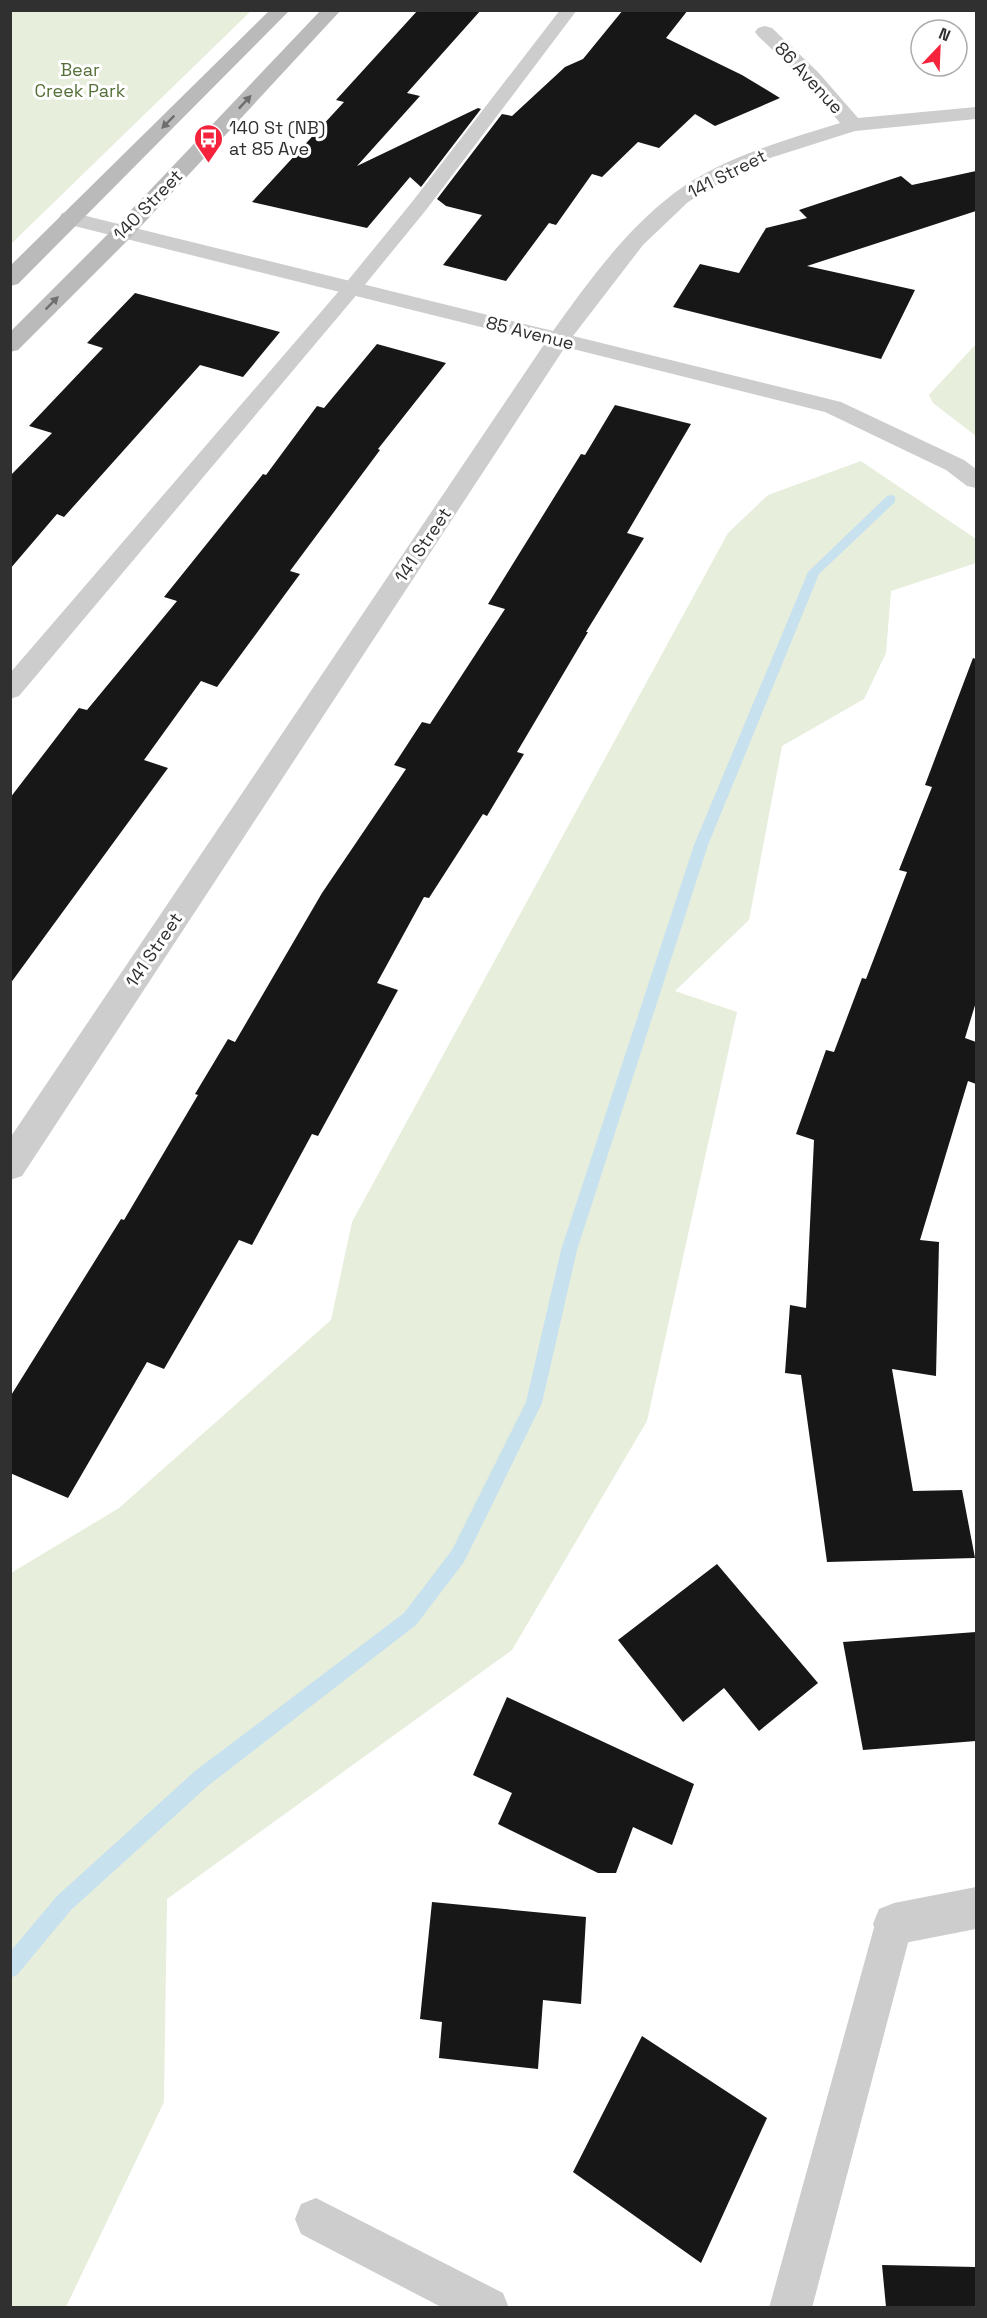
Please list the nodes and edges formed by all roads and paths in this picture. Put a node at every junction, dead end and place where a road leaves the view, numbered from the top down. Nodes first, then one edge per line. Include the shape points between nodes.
1 (281, 10) edge
2 (332, 10) edge
3 (569, 10) edge
4 (765, 32) dead end
5 (976, 113) edge
6 (853, 125) junction
7 (70, 218) junction
8 (123, 232) junction
9 (10, 279) edge
10 (352, 288) junction
11 (558, 340) junction
12 (10, 345) edge
13 (976, 480) edge
14 (10, 690) edge
15 (10, 1166) edge
16 (976, 1908) edge
17 (894, 1924) joint
18 (316, 2219) dead end
19 (488, 2307) edge
20 (790, 2307) edge

1 -> 7 main road
8 -> 2 main road, 140 Street
3 - 10 lane
4 - 6 street, 86 Avenue via 811,76
5 - 6 street, 141 Street
6 - 11 street, 141 Street via 763,154 681,198 635,240
7 - 8 street, 85 Avenue
7 - 9 main road
8 - 10 street, 85 Avenue
12 -> 8 main road, 140 Street
10 - 11 street, 85 Avenue
10 - 14 lane
11 - 13 street, 85 Avenue via 833,407 955,465
11 - 15 street, 141 Street
16 - 17 street
17 - 20 lane
18 - 19 lane

